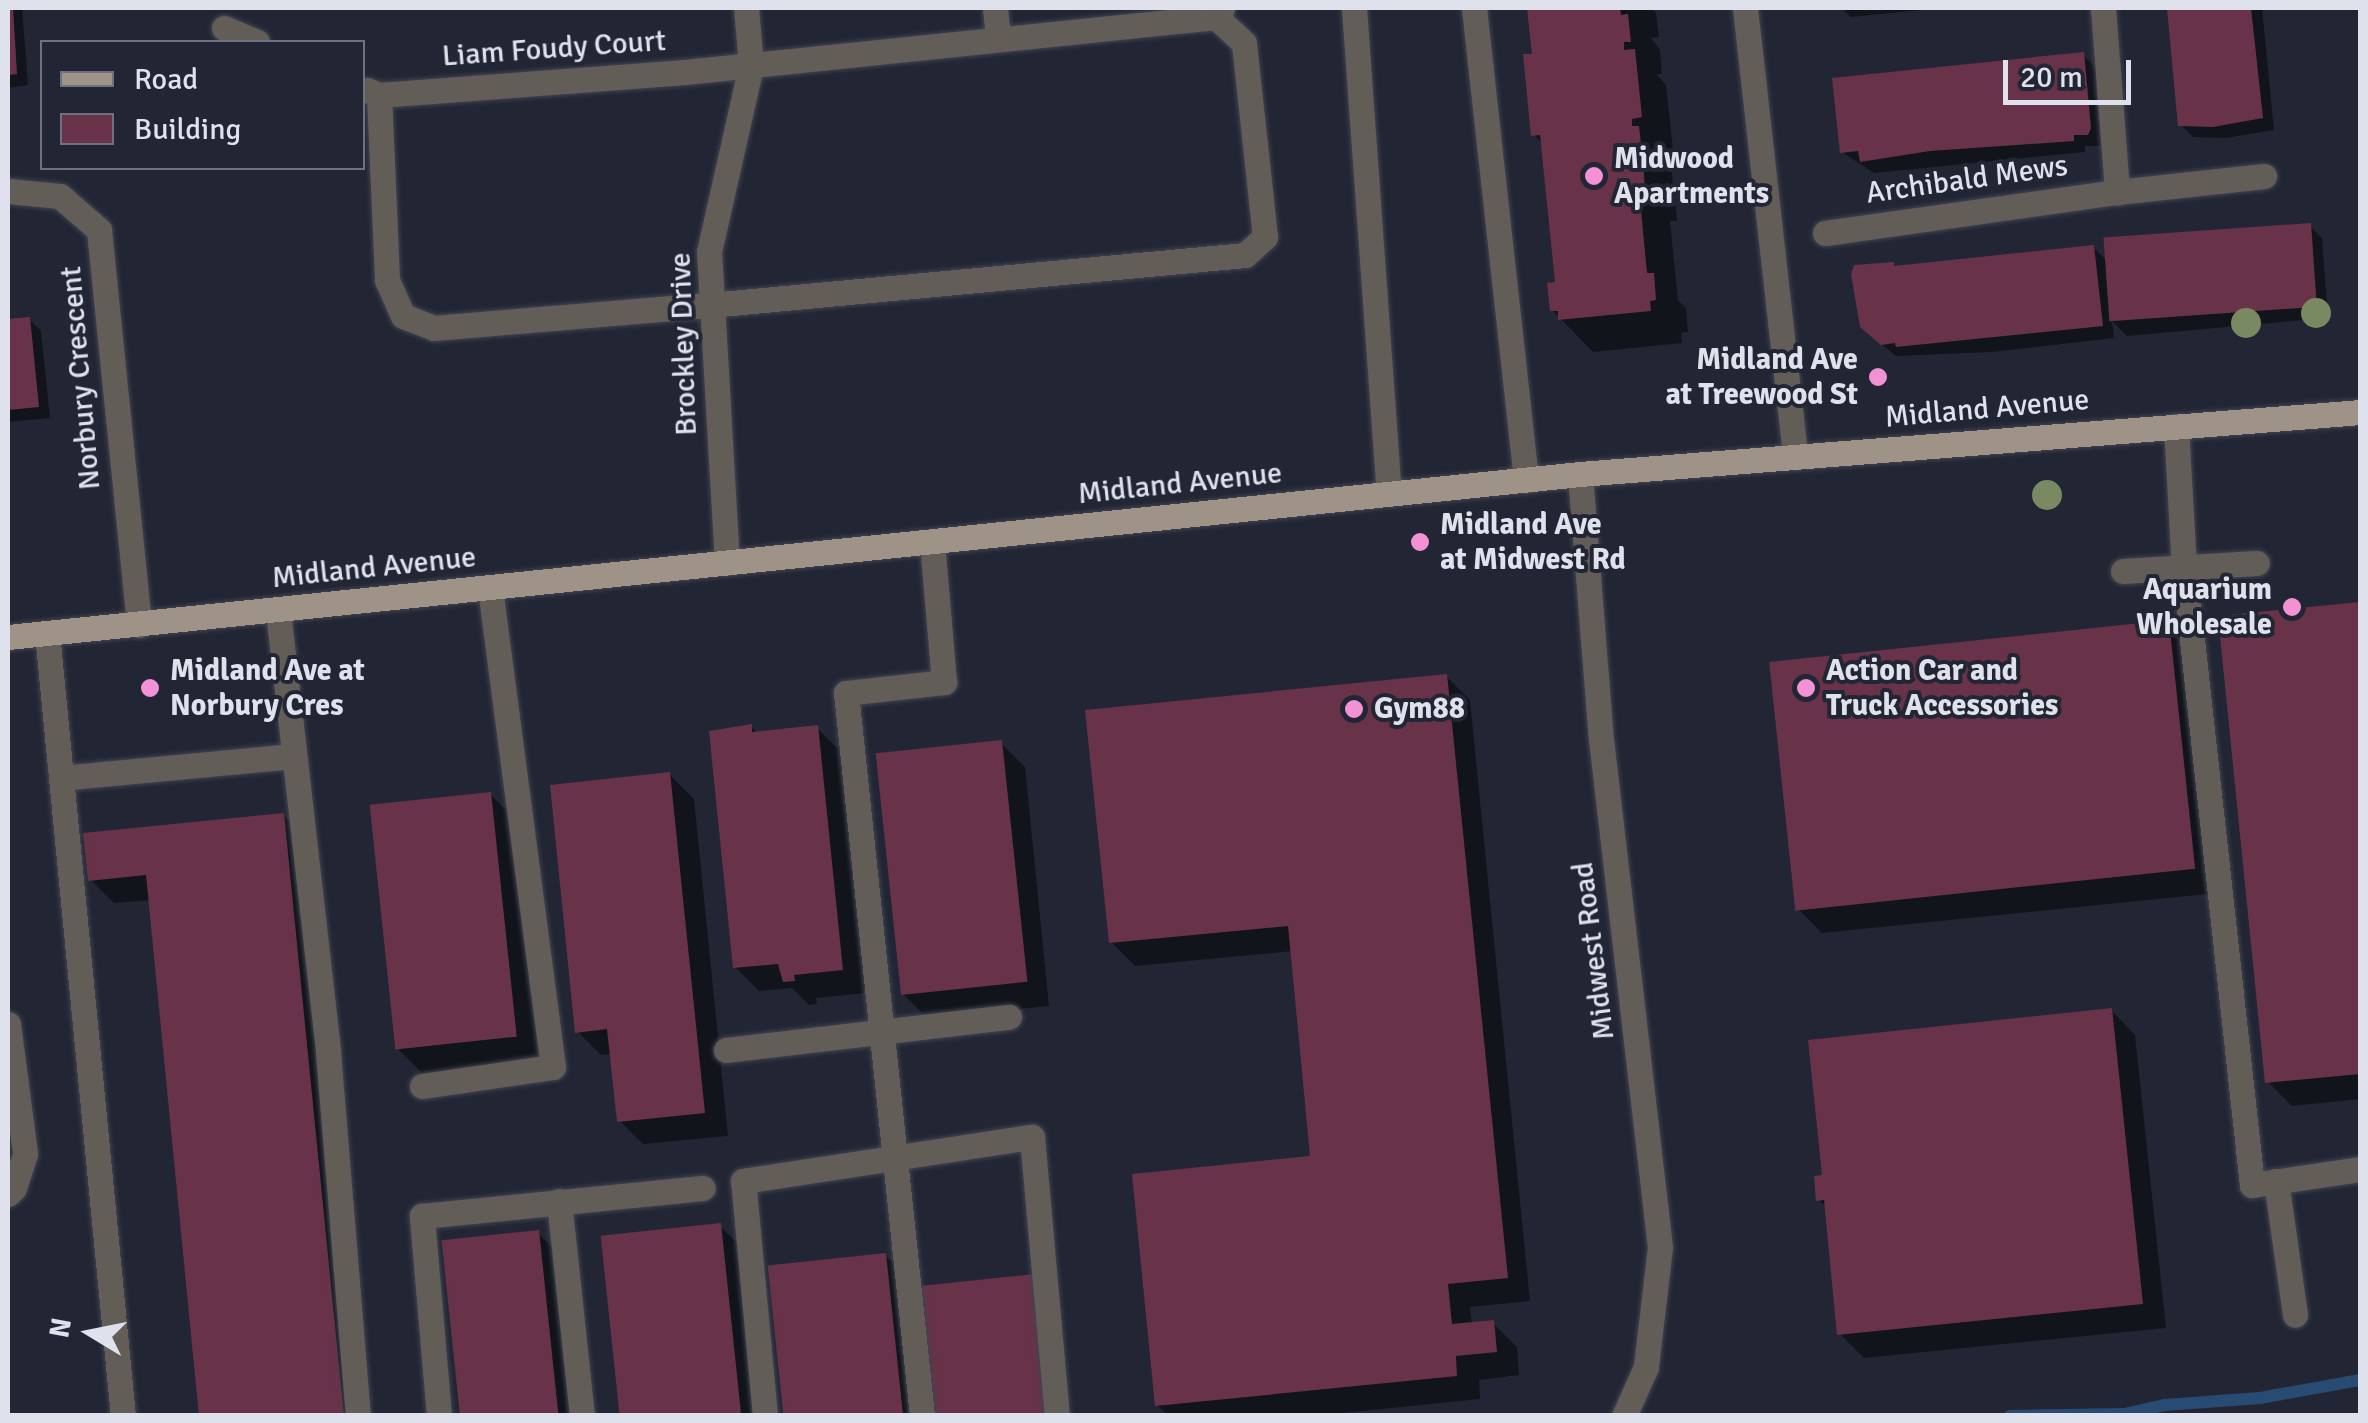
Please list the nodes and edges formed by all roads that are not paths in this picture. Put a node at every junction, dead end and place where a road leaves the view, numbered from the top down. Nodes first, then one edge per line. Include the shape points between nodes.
1 (746, 8) edge
2 (995, 8) edge
3 (1354, 8) edge
4 (1474, 8) edge
5 (1744, 8) edge
6 (2103, 8) edge
7 (1219, 12) edge
8 (224, 28) dead end
9 (998, 36) junction
10 (253, 40) edge
11 (751, 65) junction
12 (370, 91) edge
13 (2264, 176) dead end
14 (8, 191) edge
15 (2117, 192) junction
16 (1826, 233) dead end
17 (710, 305) junction
18 (2360, 412) edge
19 (2176, 426) junction
20 (1795, 457) junction
21 (1580, 474) junction
22 (1526, 480) junction
23 (1389, 494) junction
24 (932, 542) junction
25 (2257, 563) dead end
26 (728, 564) junction
27 (2184, 567) junction
28 (2123, 571) dead end
29 (490, 588) junction
30 (278, 611) junction
31 (138, 624) junction
32 (46, 633) junction
33 (8, 637) edge
34 (294, 756) junction
35 (60, 778) junction
36 (1010, 1017) dead end
37 (8, 1024) edge
38 (882, 1034) junction
39 (726, 1050) dead end
40 (422, 1086) dead end
41 (895, 1156) junction
42 (2360, 1168) edge
43 (2276, 1181) junction
44 (703, 1188) dead end
45 (8, 1194) edge
46 (559, 1201) junction
47 (2296, 1314) dead end
48 (122, 1416) edge
49 (358, 1416) edge
50 (439, 1416) edge
51 (582, 1416) edge
52 (766, 1416) edge
53 (922, 1416) edge
54 (1057, 1416) edge
55 (1624, 1416) edge

1 - 11 street, Brockley Drive
2 - 9 street
3 - 23 street
4 - 22 street
5 - 20 street
6 - 15 street
7 - 9 street, Liam Foudy Court
7 - 17 street via 1244,43 1266,237 1245,255
8 - 10 street
9 - 11 street, Liam Foudy Court
11 - 12 street, Liam Foudy Court
11 - 17 street, Brockley Drive via 709,252
12 - 17 street via 387,280 404,316 434,328
13 - 15 street, Archibald Mews
14 - 31 street, Norbury Crescent via 60,196 99,230
15 - 16 street, Archibald Mews
17 - 26 street, Brockley Drive
18 - 19 main road, Midland Avenue
19 - 20 main road, Midland Avenue
19 - 27 street
20 - 21 main road, Midland Avenue
21 - 22 main road, Midland Avenue
21 - 55 street, Midwest Road via 1600,739 1660,1247 1646,1366
22 - 23 main road, Midland Avenue
23 - 24 main road, Midland Avenue
24 - 26 main road, Midland Avenue
24 - 38 street via 944,682 846,692
25 - 27 street
26 - 29 main road, Midland Avenue
27 - 28 street
27 - 43 street via 2252,1185
29 - 30 main road, Midland Avenue
29 - 40 street via 553,1067
30 - 31 main road, Midland Avenue
30 - 34 street
31 - 32 main road, Midland Avenue
32 - 33 main road, Midland Avenue
32 - 35 street
34 - 35 street
34 - 49 street via 328,1052
35 - 48 street
36 - 38 street
37 - 45 street via 24,1154
38 - 39 street
38 - 41 street
41 - 52 street via 743,1181
41 - 53 street
41 - 54 street via 1032,1136
42 - 43 street
43 - 47 street
44 - 46 street
46 - 50 street via 422,1216
46 - 51 street

